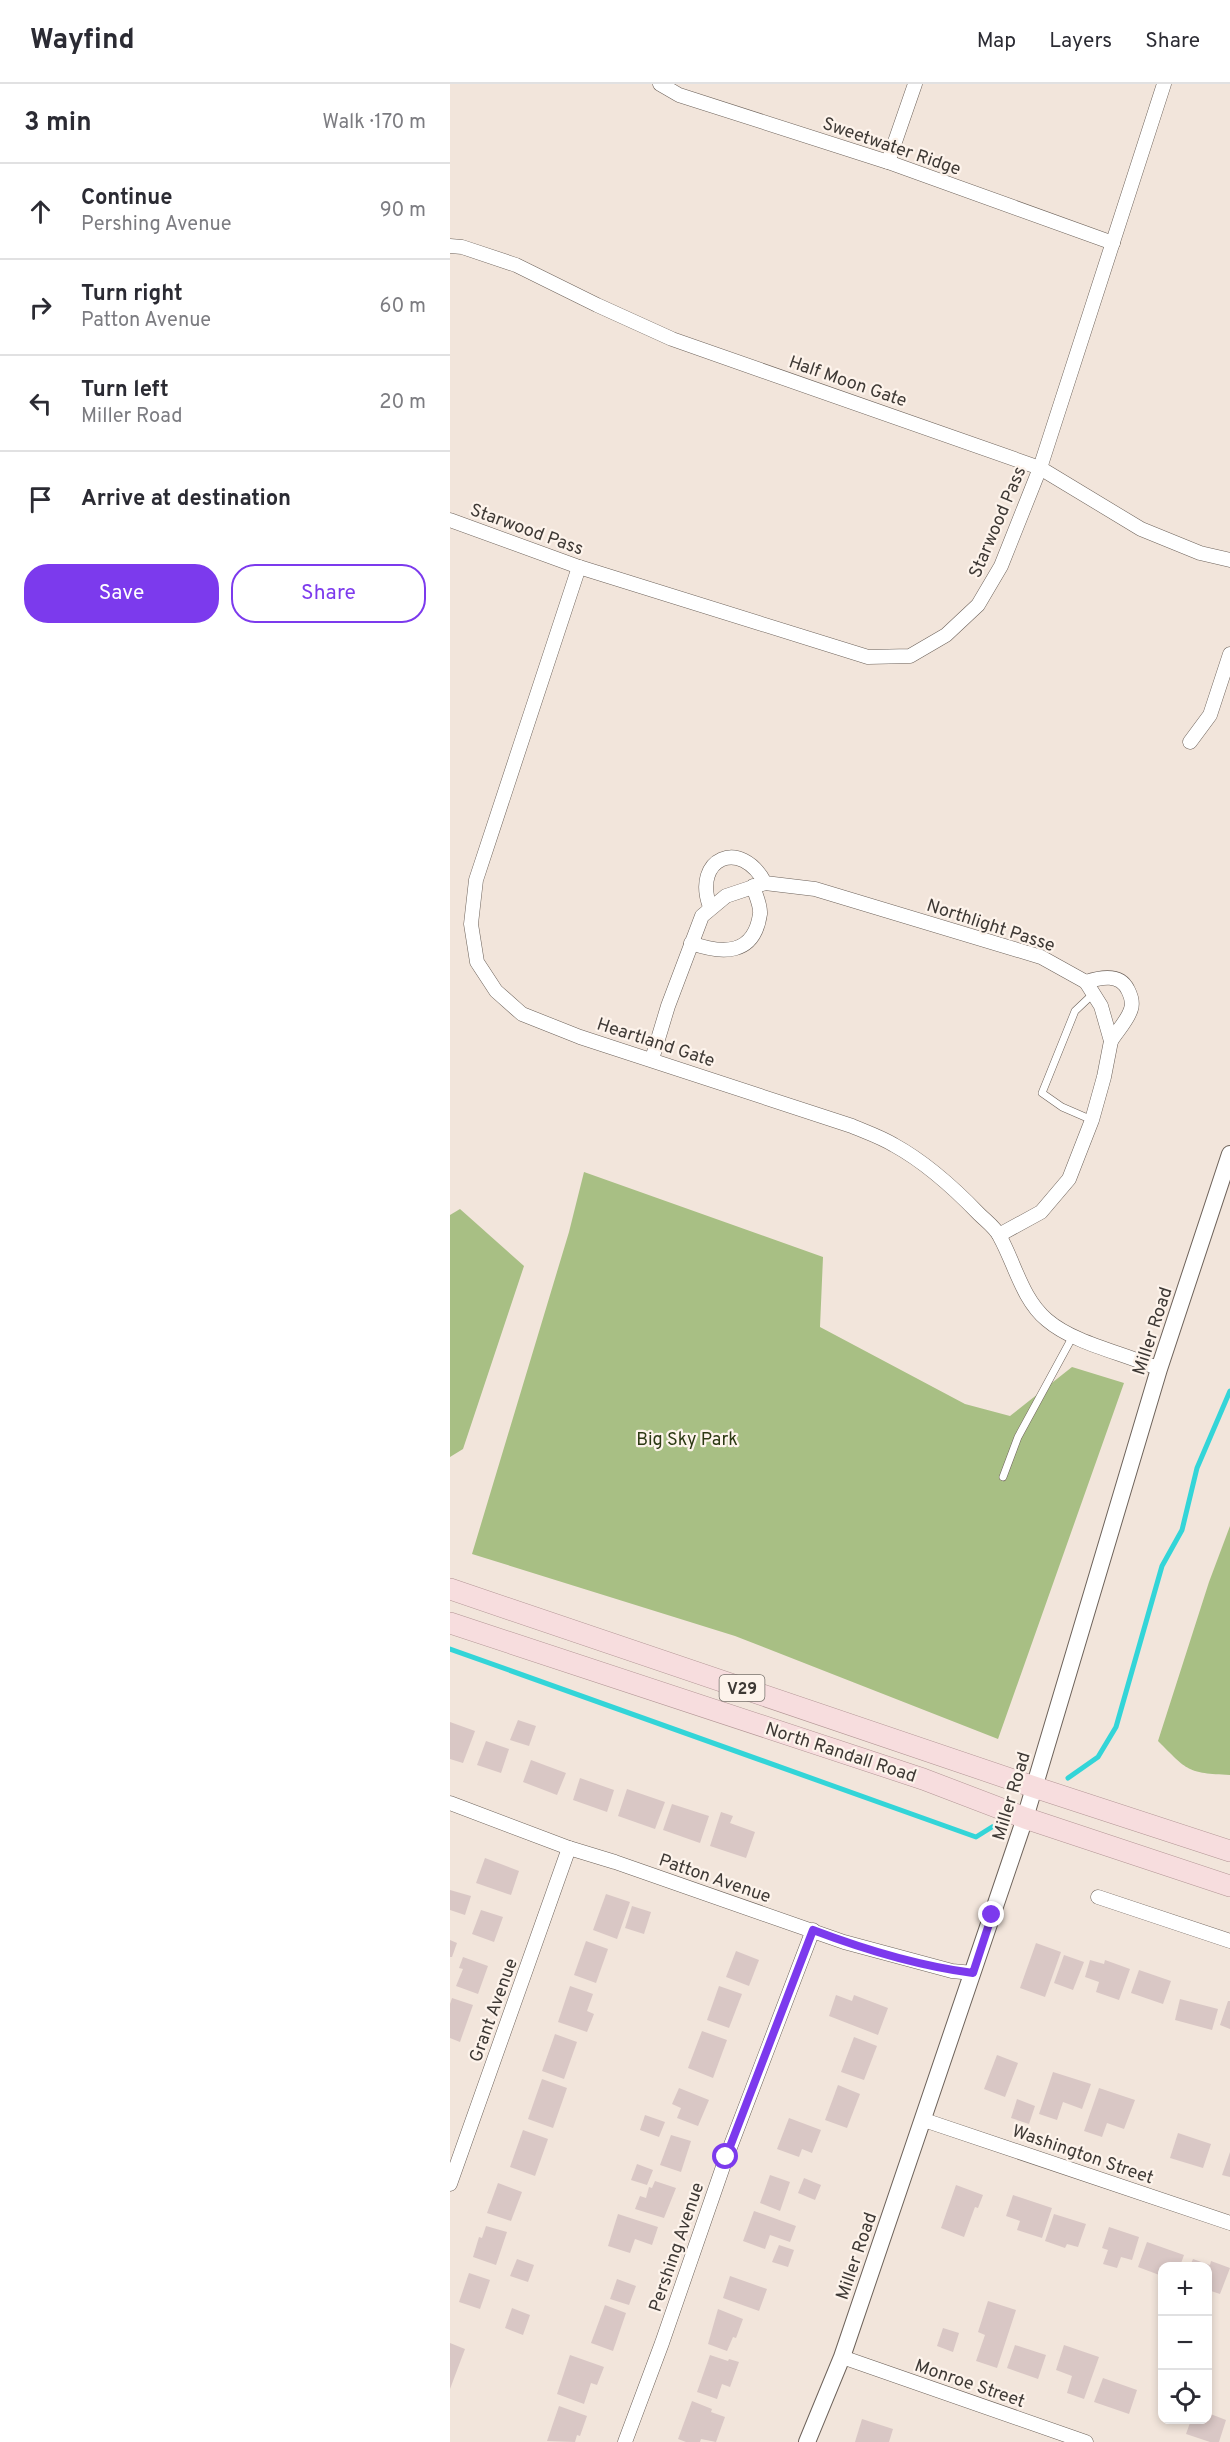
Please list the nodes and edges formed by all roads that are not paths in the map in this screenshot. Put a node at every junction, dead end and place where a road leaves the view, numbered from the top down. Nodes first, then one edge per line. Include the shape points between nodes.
1 (660, 84) edge
2 (915, 84) edge
3 (1164, 84) edge
4 (888, 162) junction
5 (1113, 243) junction
6 (450, 246) edge
7 (1040, 468) junction
8 (450, 520) edge
9 (1230, 560) edge
10 (579, 567) junction
11 (1230, 654) edge
12 (1190, 742) dead end
13 (759, 884) junction
14 (710, 907) junction
15 (691, 943) junction
16 (1090, 988) junction
17 (1111, 1041) junction
18 (652, 1059) junction
19 (1092, 1120) junction
20 (1230, 1154) edge
21 (999, 1235) junction
22 (1073, 1336) junction
23 (1159, 1370) junction
24 (1003, 1478) dead end
25 (450, 1589) edge
26 (450, 1623) edge
27 (1034, 1787) junction
28 (450, 1803) edge
29 (1025, 1818) junction
30 (569, 1848) junction
31 (1230, 1851) edge
32 (1230, 1886) edge
33 (1098, 1897) dead end
34 (813, 1930) junction
35 (1230, 1941) edge
36 (973, 1973) junction
37 (924, 2120) junction
38 (450, 2184) edge
39 (1230, 2223) edge
40 (842, 2357) junction
41 (625, 2442) edge
42 (807, 2442) edge
43 (1086, 2442) edge

1 - 4 street, Sweetwater Ridge via 679,95
2 - 4 street
3 - 5 street, Starwood Pass
4 - 5 street, Sweetwater Ridge
5 - 7 street, Starwood Pass
6 - 7 street, Half Moon Gate via 516,265 672,339
7 - 9 street, Half Moon Gate via 1141,529 1200,553
7 - 10 street, Starwood Pass via 1001,566 978,605 946,635 910,656 868,657
8 - 10 street, Starwood Pass
10 - 18 street, Heartland Gate via 476,879 471,924 477,962 496,991 522,1014
11 - 12 street via 1210,715
13 - 14 street, Northlight Passe via 726,896
13 - 14 street via 759,871 748,861 736,857 720,860 704,882
13 - 15 street via 760,912 747,941 732,951 712,951
13 - 16 street, Northlight Passe via 815,889 1041,957
14 - 15 street
15 - 18 street
16 - 17 street via 1101,1006
16 - 17 street via 1102,977 1113,978 1122,982 1130,994 1130,1012
16 - 19 lane via 1075,1011 1042,1093
17 - 19 street
18 - 21 street, Heartland Gate via 852,1126 894,1145 960,1194
19 - 21 street via 1069,1179 1041,1212
20 - 23 street, Miller Road
21 - 22 street, Heartland Gate via 1033,1303 1046,1320
22 - 23 street, Heartland Gate
22 - 24 lane via 1018,1437
23 - 27 street, Miller Road
25 - 27 main road, North Randall Road / V29
26 - 29 main road, North Randall Road / V29 via 923,1779
27 - 29 street, Miller Road
27 - 31 main road, North Randall Road / V29
28 - 30 street, Patton Avenue
29 - 32 main road, North Randall Road / V29
29 - 36 street, Miller Road
30 - 34 street, Patton Avenue
30 - 38 street, Grant Avenue
33 - 35 street
34 - 36 street, Patton Avenue via 866,1948
34 - 41 street, Pershing Avenue via 726,2157
36 - 37 street, Miller Road
37 - 39 street, Washington Street
37 - 40 street, Miller Road
40 - 42 street, Miller Road
40 - 43 street, Monroe Street

